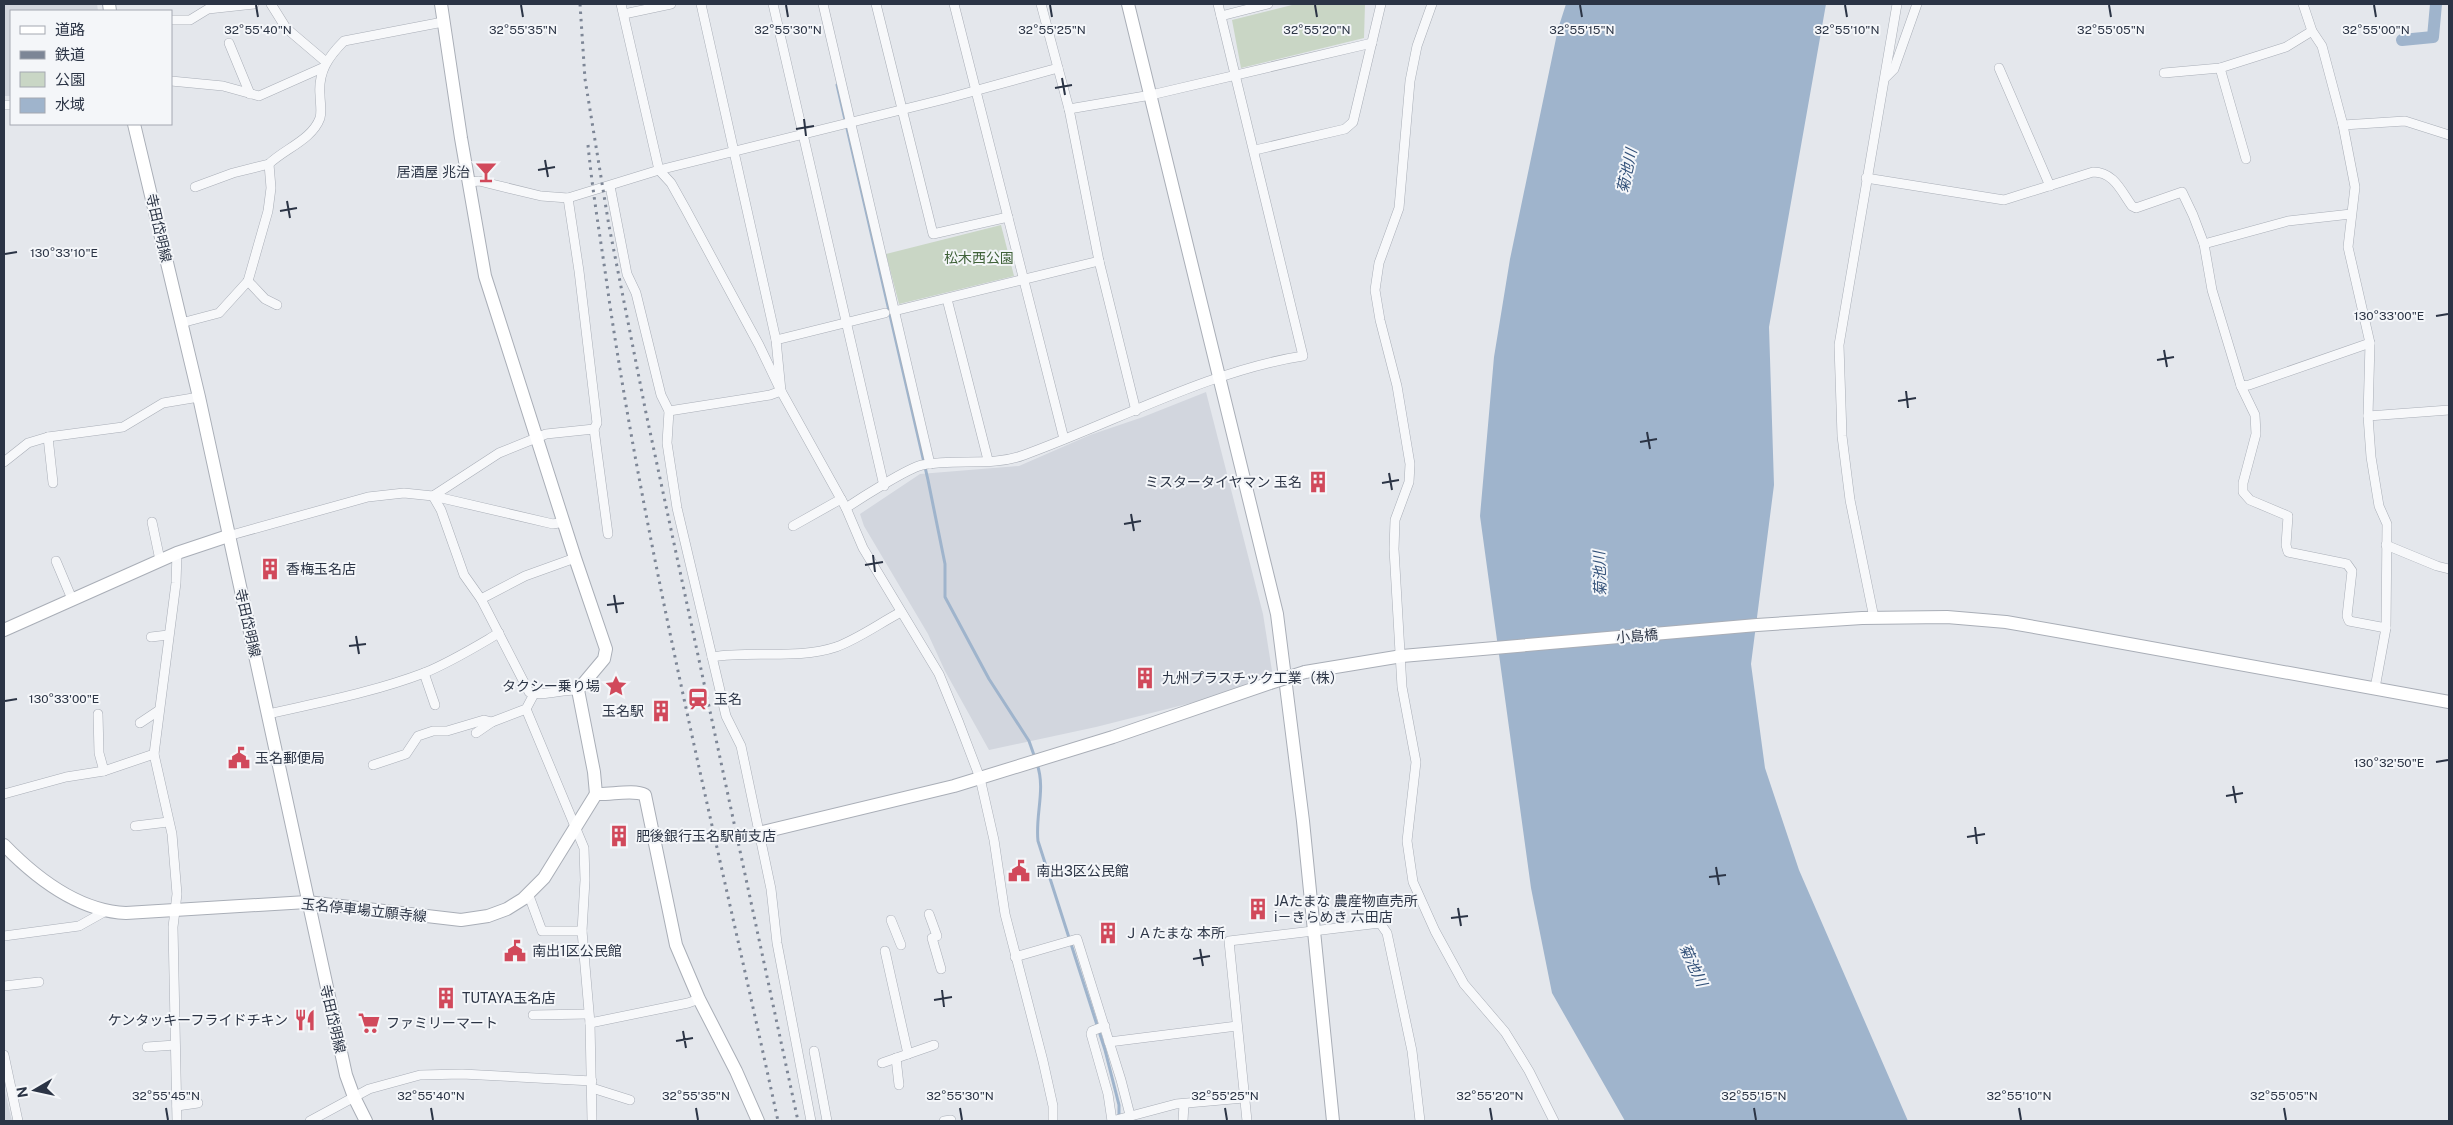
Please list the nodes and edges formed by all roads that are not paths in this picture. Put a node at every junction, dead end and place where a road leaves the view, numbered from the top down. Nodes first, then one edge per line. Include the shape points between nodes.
1 (254, 4) edge
2 (271, 4) edge
3 (441, 4) edge
4 (621, 4) edge
5 (671, 4) edge
6 (700, 4) edge
7 (773, 4) edge
8 (823, 4) edge
9 (876, 4) edge
10 (954, 4) edge
11 (1041, 4) edge
12 (1128, 4) edge
13 (1218, 4) edge
14 (1268, 4) edge
15 (1381, 4) edge
16 (1432, 4) edge
17 (1897, 4) edge
18 (1917, 4) edge
19 (2303, 4) edge
20 (624, 14) junction
21 (1221, 16) junction
22 (172, 20) edge
23 (443, 22) junction
24 (2312, 31) junction
25 (229, 43) dead end
26 (1372, 43) junction
27 (324, 65) junction
28 (1058, 68) junction
29 (1999, 68) dead end
30 (2220, 68) junction
31 (2164, 73) dead end
32 (1235, 76) junction
33 (1886, 77) junction
34 (172, 81) edge
35 (976, 91) junction
36 (250, 94) junction
37 (1151, 94) junction
38 (1069, 109) junction
39 (900, 110) junction
40 (850, 123) junction
41 (134, 125) edge
42 (2343, 125) junction
43 (802, 134) junction
44 (2449, 135) edge
45 (733, 150) junction
46 (1255, 150) junction
47 (2246, 159) dead end
48 (269, 164) junction
49 (658, 170) junction
50 (1866, 178) junction
51 (470, 182) junction
52 (610, 186) junction
53 (2050, 186) junction
54 (196, 187) dead end
55 (568, 198) junction
56 (2351, 214) junction
57 (1008, 217) junction
58 (2204, 244) junction
59 (1099, 261) junction
60 (1024, 280) junction
61 (248, 281) junction
62 (947, 299) junction
63 (277, 305) dead end
64 (889, 312) junction
65 (181, 323) junction
66 (847, 323) junction
67 (776, 340) junction
68 (2370, 343) junction
69 (1221, 377) junction
70 (2241, 386) junction
71 (782, 391) junction
72 (199, 396) junction
73 (669, 410) junction
74 (2449, 410) edge
75 (1136, 411) junction
76 (2368, 416) junction
77 (594, 429) junction
78 (536, 437) junction
79 (48, 438) junction
80 (1064, 439) junction
81 (988, 460) junction
82 (4, 462) edge
83 (926, 465) junction
84 (53, 483) dead end
85 (884, 486) junction
86 (433, 496) junction
87 (844, 503) junction
88 (152, 522) dead end
89 (564, 522) junction
90 (793, 526) dead end
91 (608, 534) dead end
92 (228, 536) junction
93 (2386, 545) junction
94 (177, 553) junction
95 (575, 558) junction
96 (160, 560) junction
97 (56, 562) dead end
98 (2449, 569) edge
99 (72, 599) junction
100 (481, 599) junction
101 (901, 612) junction
102 (1868, 618) junction
103 (2386, 628) junction
104 (4, 630) edge
105 (499, 633) junction
106 (168, 635) junction
107 (151, 636) dead end
108 (1407, 656) junction
109 (712, 657) junction
110 (424, 673) junction
111 (2375, 688) junction
112 (578, 690) junction
113 (534, 694) junction
114 (2449, 702) edge
115 (435, 705) dead end
116 (526, 709) junction
117 (158, 711) junction
118 (98, 714) dead end
119 (268, 714) junction
120 (492, 722) junction
121 (140, 723) dead end
122 (476, 733) dead end
123 (154, 754) junction
124 (373, 765) dead end
125 (104, 771) junction
126 (980, 778) junction
127 (4, 794) edge
128 (596, 794) junction
129 (168, 822) junction
130 (135, 826) dead end
131 (574, 826) junction
132 (759, 833) junction
133 (4, 845) edge
134 (528, 893) junction
135 (307, 902) junction
136 (176, 910) junction
137 (104, 912) junction
138 (929, 914) dead end
139 (891, 920) dead end
140 (582, 931) junction
141 (1313, 931) junction
142 (4, 936) edge
143 (902, 945) dead end
144 (885, 951) dead end
145 (1016, 958) junction
146 (941, 969) dead end
147 (39, 982) dead end
148 (4, 986) edge
149 (699, 999) junction
150 (533, 1015) dead end
151 (589, 1018) junction
152 (1237, 1026) junction
153 (1099, 1028) junction
154 (1110, 1042) junction
155 (175, 1045) junction
156 (934, 1045) dead end
157 (147, 1047) dead end
158 (814, 1051) dead end
159 (908, 1054) junction
160 (4, 1055) edge
161 (896, 1058) junction
162 (882, 1063) dead end
163 (592, 1085) junction
164 (899, 1085) dead end
165 (354, 1098) junction
166 (1244, 1098) junction
167 (630, 1100) dead end
168 (198, 1103) dead end
169 (1184, 1104) junction
170 (177, 1106) junction
171 (1119, 1119) edge
172 (18, 1121) edge
173 (178, 1121) edge
174 (310, 1121) edge
175 (366, 1121) edge
176 (592, 1121) edge
177 (758, 1121) edge
178 (811, 1121) edge
179 (827, 1121) edge
180 (1053, 1121) edge
181 (1183, 1121) edge
182 (1247, 1121) edge
183 (1333, 1121) edge
184 (1420, 1121) edge
185 (1554, 1121) edge

1 - 22 street via 208,9 190,20
2 - 27 street via 286,28
3 - 23 street
4 - 20 street
5 - 20 street
6 - 45 street
7 - 43 street
8 - 40 street
9 - 39 street
10 - 35 street
11 - 28 street
12 - 37 street
13 - 21 street
14 - 21 street
15 - 26 street
16 - 108 street via 1417,46 1410,81 1399,208 1379,263 1375,290 1397,386 1410,464 1409,482 1395,520 1394,549
17 - 33 street
18 - 33 street via 1894,69
19 - 24 street
20 - 49 street
21 - 32 street
23 - 27 street via 344,41
23 - 51 street
24 - 30 street via 2286,47
24 - 42 street via 2322,46
25 - 36 street
26 - 32 street
26 - 46 street via 1353,122 1346,129
27 - 36 street via 264,96
27 - 48 street via 320,119 308,134
28 - 35 street
28 - 38 street
29 - 53 street
30 - 31 street
30 - 47 street
32 - 37 street
32 - 46 street
33 - 50 street
34 - 36 street via 223,86
35 - 39 street
35 - 57 street
37 - 38 street
37 - 69 street
38 - 59 street
39 - 40 street
39 - 57 street via 933,234
40 - 43 street
40 - 64 street
41 - 65 street, 寺田岱明線
42 - 44 street via 2405,121
42 - 56 street via 2354,187
43 - 45 street
43 - 66 street
45 - 49 street
45 - 67 street
46 - 69 street via 1303,356 1269,362
48 - 54 street
48 - 61 street via 268,212
49 - 52 street
49 - 71 street via 671,183
50 - 53 street via 2004,200
50 - 102 street via 1839,345 1839,384 1842,436
51 - 55 street
51 - 78 street via 489,288
52 - 55 street
52 - 73 street via 627,274 636,293 661,394
53 - 58 street via 2101,172 2109,175 2136,208 2182,192
55 - 77 street via 596,413
56 - 58 street via 2288,221
56 - 68 street via 2348,247
57 - 60 street
58 - 70 street via 2212,290
59 - 60 street
59 - 75 street
60 - 62 street
60 - 80 street
61 - 63 street
61 - 65 street via 219,313
62 - 64 street
62 - 81 street
64 - 66 street
64 - 83 street
65 - 72 street, 寺田岱明線
66 - 67 street
66 - 85 street
67 - 71 street
68 - 70 street
68 - 76 street
69 - 75 street
69 - 141 street via 1277,614 1301,803
70 - 103 street via 2255,414 2256,434 2243,492 2250,500 2288,516 2288,552 2347,564 2352,571 2349,621
71 - 73 street
71 - 87 street
72 - 79 street via 163,403 123,426
72 - 92 street, 寺田岱明線
73 - 109 street via 667,443 678,508
74 - 76 street
75 - 80 street
76 - 93 street via 2370,457 2379,506 2387,524
77 - 78 street
77 - 91 street
78 - 86 street via 499,452
78 - 89 street
79 - 82 street via 28,443
79 - 84 street
80 - 81 street via 1005,461
81 - 83 street
83 - 85 street
85 - 87 street
86 - 89 street via 553,524
86 - 92 street via 404,493 368,497
86 - 100 street via 464,575
87 - 90 street
87 - 101 street via 863,548
88 - 96 street
89 - 95 street
92 - 94 street
92 - 119 street, 寺田岱明線
93 - 98 street
93 - 103 street
94 - 96 street
94 - 106 street
95 - 100 street via 525,576
95 - 112 street via 606,649 604,660
96 - 99 street
97 - 99 street
99 - 104 street
100 - 105 street
101 - 109 street via 836,646 805,652
101 - 126 street via 939,674
102 - 108 street, 小島橋
102 - 111 street, 小島橋 via 1947,617 2006,622
103 - 111 street
105 - 110 street
105 - 113 street via 529,692
106 - 107 street
106 - 117 street
108 - 126 street, 小島橋, bridge via 1305,672
108 - 185 street via 1402,687 1416,762 1407,841 1413,882 1455,969 1506,1032
109 - 132 street via 726,716 740,746
110 - 115 street
110 - 119 street via 343,698
111 - 114 street, 小島橋
112 - 113 street
112 - 128 street
113 - 116 street
116 - 120 street
116 - 131 street
117 - 121 street
117 - 123 street
118 - 125 street via 99,753
119 - 135 street, 寺田岱明線
120 - 122 street
120 - 124 street via 484,720 418,736 406,754
123 - 125 street
123 - 129 street
125 - 127 street via 66,777
126 - 132 street, 小島橋
126 - 145 street
128 - 131 street, 玉名停車場立願寺線
128 - 149 street via 638,791 645,795 676,945
129 - 130 street
129 - 136 street
131 - 134 street, 玉名停車場立願寺線 via 544,878
131 - 140 street via 584,848
132 - 178 street
133 - 137 street, 玉名停車場立願寺線 via 47,884
134 - 135 street, 玉名停車場立願寺線 via 507,909 461,920
134 - 140 street via 542,931
135 - 136 street, 玉名停車場立願寺線
135 - 165 street, 寺田岱明線
136 - 137 street, 玉名停車場立願寺線
136 - 155 street
137 - 142 street via 79,926
138 - 146 street
139 - 143 street
140 - 151 street
141 - 152 street via 1229,941
141 - 183 street
141 - 184 street via 1380,923 1387,933 1412,1051
144 - 159 street
145 - 153 street via 1077,938
145 - 180 street via 1043,1061
147 - 148 street
149 - 151 street
149 - 177 street
150 - 151 street
151 - 163 street
152 - 154 street
152 - 166 street
153 - 154 street
153 - 171 street via 1091,1034 1108,1094
154 - 171 street
155 - 157 street
155 - 170 street
156 - 159 street
158 - 179 street
159 - 161 street
160 - 172 street
161 - 162 street
161 - 164 street
163 - 165 street via 462,1074 420,1075 369,1089
163 - 167 street
163 - 176 street
165 - 174 street
165 - 175 street, 寺田岱明線
166 - 169 street
166 - 182 street
168 - 170 street
169 - 171 street
169 - 181 street
170 - 173 street

